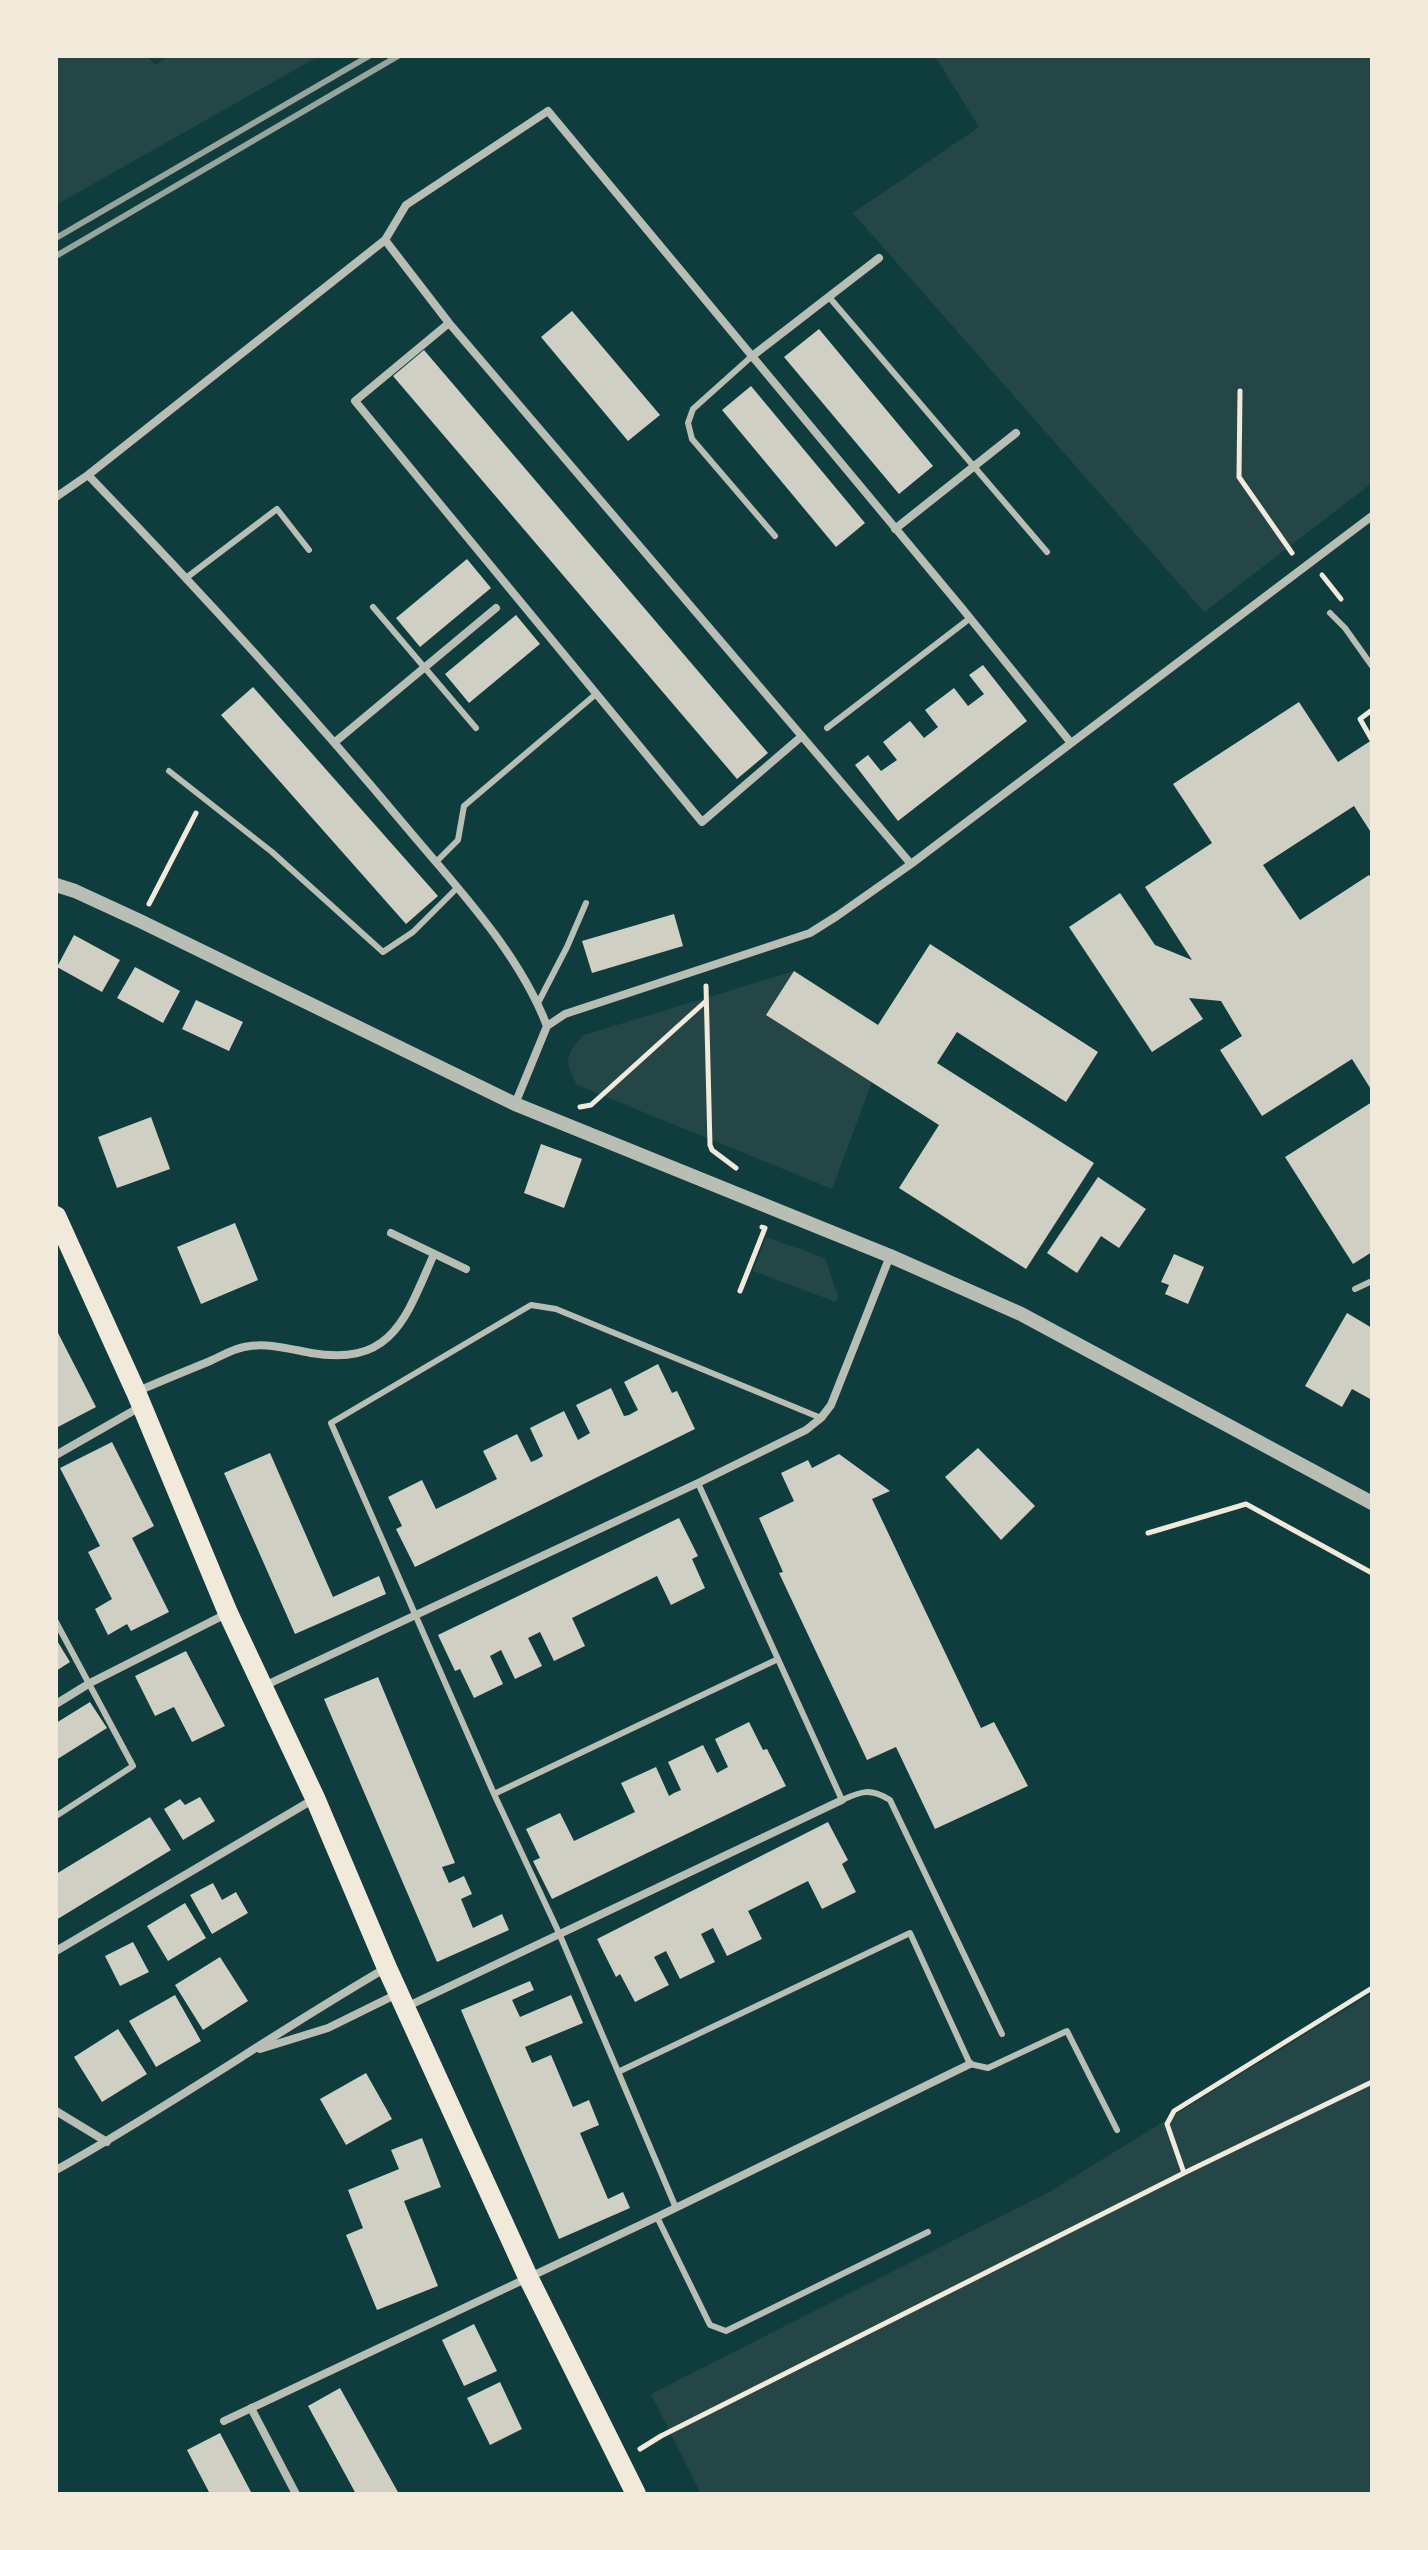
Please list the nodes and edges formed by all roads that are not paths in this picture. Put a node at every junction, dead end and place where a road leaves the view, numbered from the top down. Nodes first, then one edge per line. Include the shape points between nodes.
1 (385, 240) junction
2 (879, 258) dead end
3 (829, 297) junction
4 (449, 323) junction
5 (751, 357) junction
6 (1016, 433) dead end
7 (974, 467) junction
8 (88, 475) junction
9 (56, 497) edge
10 (1372, 516) edge
11 (895, 529) junction
12 (775, 536) dead end
13 (309, 550) dead end
14 (1047, 552) dead end
15 (186, 578) junction
16 (373, 607) dead end
17 (496, 608) dead end
18 (1330, 613) dead end
19 (969, 619) junction
20 (1372, 666) edge
21 (426, 667) junction
22 (596, 694) junction
23 (476, 728) dead end
24 (827, 728) dead end
25 (802, 736) junction
26 (335, 742) junction
27 (1071, 743) junction
28 (169, 771) dead end
29 (436, 862) junction
30 (911, 864) junction
31 (56, 885) edge
32 (456, 889) junction
33 (75, 891) junction
34 (56, 895) edge
35 (586, 903) dead end
36 (538, 1003) junction
37 (547, 1026) junction
38 (515, 1104) junction
39 (57, 1225) edge
40 (391, 1233) dead end
41 (434, 1254) junction
42 (890, 1256) junction
43 (466, 1269) dead end
44 (1372, 1281) edge
45 (1355, 1289) dead end
46 (138, 1400) junction
47 (821, 1418) junction
48 (56, 1455) edge
49 (698, 1483) junction
50 (1372, 1503) edge
51 (228, 1613) junction
52 (417, 1616) junction
53 (56, 1622) edge
54 (776, 1660) junction
55 (90, 1683) junction
56 (263, 1687) junction
57 (56, 1704) edge
58 (494, 1794) junction
59 (315, 1798) junction
60 (842, 1800) junction
61 (56, 1816) edge
62 (559, 1933) junction
63 (56, 1951) edge
64 (387, 1968) junction
65 (402, 2000) junction
66 (1002, 2034) dead end
67 (252, 2052) junction
68 (970, 2064) junction
69 (618, 2072) junction
70 (56, 2111) edge
71 (1117, 2130) dead end
72 (107, 2142) junction
73 (56, 2170) edge
74 (676, 2208) junction
75 (657, 2217) junction
76 (928, 2232) dead end
77 (528, 2277) junction
78 (251, 2408) junction
79 (224, 2421) dead end
80 (296, 2494) edge
81 (636, 2494) edge

1 - 4 street
1 - 5 street via 406,205 548,111
1 - 8 street
2 - 3 street
3 - 5 street
3 - 7 lane
4 - 22 street via 355,401
4 - 25 street
5 - 11 street
5 - 12 lane via 693,409 688,423 692,439
6 - 7 street
7 - 11 street
7 - 14 lane
8 - 9 street
8 - 15 street
10 - 27 street
11 - 19 street
13 - 15 lane via 277,509
15 - 26 street
16 - 21 lane
17 - 21 street
18 - 20 lane
19 - 24 lane
19 - 27 street
21 - 23 lane
21 - 26 street
22 - 25 street via 702,822
22 - 29 lane via 464,806 458,840
25 - 30 street
26 - 29 street
27 - 30 street
28 - 32 lane via 272,852 383,952 413,932
29 - 32 street
30 - 37 street via 810,933 565,1014
31 - 33 street
32 - 36 street via 501,944
33 - 34 street
33 - 38 street
35 - 36 lane
36 - 37 street
37 - 38 street
38 - 42 street
39 - 46 main road
40 - 41 street
41 - 43 street
41 - 46 street via 408,1312 373,1349 349,1357 269,1345 244,1347
42 - 47 street via 831,1405
42 - 50 street via 1021,1314
44 - 45 lane
46 - 48 street
46 - 51 main road
47 - 49 street
47 - 52 lane via 556,1309 531,1305 331,1423
49 - 52 street
49 - 54 lane
51 - 55 street
51 - 56 main road
52 - 56 street
52 - 58 lane
53 - 55 lane
54 - 58 lane
54 - 60 lane
55 - 57 street
55 - 61 lane via 133,1766
56 - 59 main road
58 - 62 lane
59 - 63 street
59 - 64 main road
60 - 62 street
60 - 66 lane via 875,1792 890,1800
62 - 65 street
62 - 69 lane
64 - 65 main road
64 - 67 street
65 - 67 street
65 - 77 main road
67 - 72 street
68 - 69 lane via 910,1933
68 - 71 lane via 988,2068 1067,2031
68 - 74 street
69 - 74 lane
70 - 72 street
72 - 73 street
74 - 75 street
75 - 76 lane via 710,2325 726,2331
75 - 77 street
77 - 78 street
77 - 81 main road
78 - 79 street
78 - 80 street

